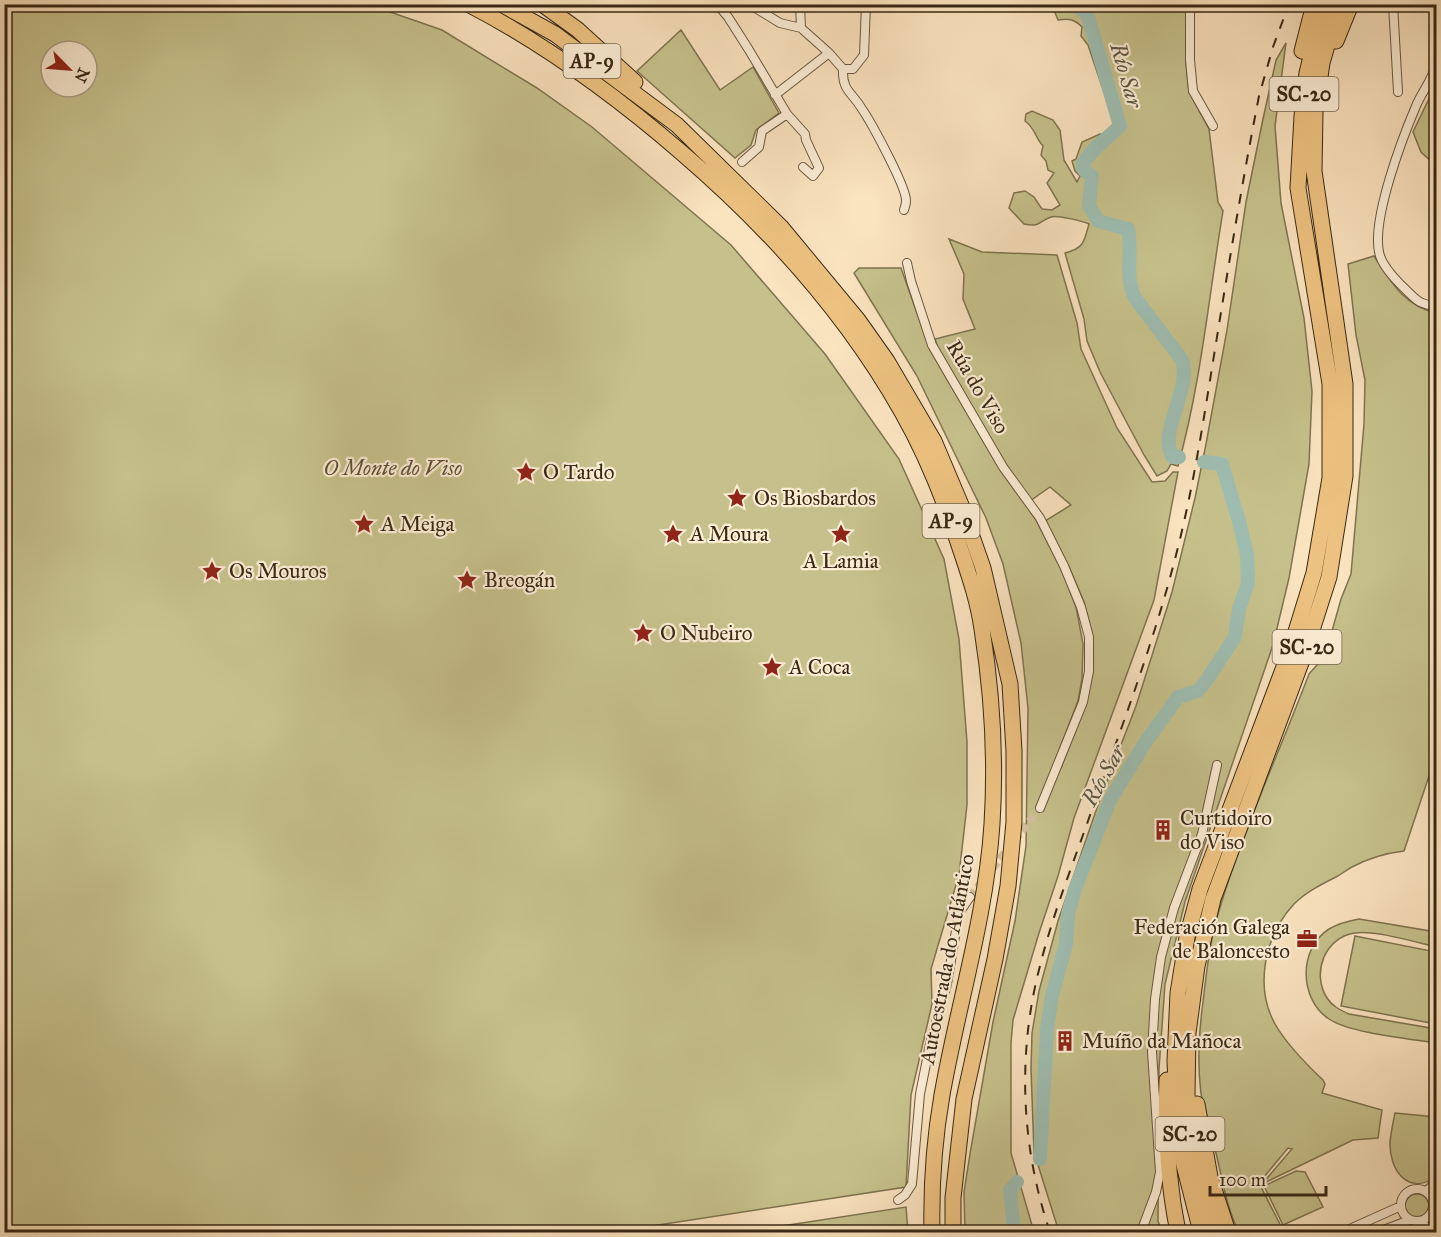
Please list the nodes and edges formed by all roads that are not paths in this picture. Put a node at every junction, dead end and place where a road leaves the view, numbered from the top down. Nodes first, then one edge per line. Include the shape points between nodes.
1 (468, 4) edge
2 (501, 4) edge
3 (542, 4) edge
4 (717, 4) edge
5 (749, 4) edge
6 (800, 4) edge
7 (866, 4) edge
8 (1190, 4) edge
9 (1314, 4) edge
10 (1328, 4) edge
11 (1339, 4) edge
12 (1351, 4) edge
13 (1393, 4) edge
14 (801, 28) junction
15 (829, 53) junction
16 (1437, 65) edge
17 (843, 69) junction
18 (1398, 92) dead end
19 (775, 95) junction
20 (1315, 112) junction
21 (787, 114) junction
22 (678, 125) junction
23 (1213, 126) dead end
24 (742, 162) dead end
25 (803, 167) dead end
26 (1298, 188) junction
27 (904, 210) dead end
28 (907, 263) dead end
29 (1437, 306) edge
30 (1217, 765) dead end
31 (1040, 808) tunnel mouth
32 (969, 897) tunnel mouth
33 (1188, 1034) junction
34 (1175, 1061) junction
35 (1437, 1183) edge
36 (1426, 1191) junction
37 (898, 1200) dead end
38 (1401, 1206) junction
39 (1434, 1209) edge
40 (1410, 1220) junction
41 (1420, 1222) junction
42 (1437, 1226) edge
43 (932, 1233) edge
44 (953, 1233) edge
45 (1141, 1233) edge
46 (1178, 1233) edge
47 (1201, 1233) edge
48 (1212, 1233) edge
49 (1228, 1233) edge
50 (1343, 1233) edge
51 (1378, 1233) edge
52 (1432, 1233) edge

1 - 43 highway, Autoestrada do Atlántico / AP-9 via 536,43 645,121 716,182 770,237 848,330 880,377 916,439 947,509 982,626 993,753 992,823 986,886 942,1098 931,1194
2 - 22 highway, Autoestrada do Atlántico / AP-9 via 555,34
3 - 22 highway via 578,30
4 - 19 street
5 - 14 street via 780,23
6 - 14 street
7 - 17 street via 864,55 853,69
8 - 23 street via 1193,91
9 - 26 highway via 1299,65 1294,111 1293,156
10 - 26 highway, SC-20 via 1307,73
11 - 20 highway, SC-20 via 1322,63
12 - 20 highway
13 - 18 street
14 - 15 street
15 - 17 street
15 - 19 street
16 - 29 street via 1393,166 1380,225 1379,253 1395,279 1422,304
17 - 27 street via 846,90 872,125 903,188
19 - 21 street
20 - 33 highway, SC-20 via 1314,171 1345,384 1345,476 1329,577 1301,664 1213,899 1197,966
21 - 24 street via 762,131 759,147
21 - 25 street via 805,134 819,168 813,176
22 - 44 highway, Autoestrada do Atlántico / AP-9 via 781,227 886,360 934,441 983,568 1010,684 1014,822 995,959 964,1099
26 - 34 highway, SC-20 via 1330,384 1330,477 1311,584 1290,651 1200,889 1187,937 1178,993
28 - 31 street, Rúa do Viso via 938,355 1003,467 1040,518 1081,607 1089,637 1089,671 1083,702
30 - 45 street via 1202,834 1174,908 1161,957 1152,1053 1160,1172
32 - 37 street via 959,913 947,984 920,1094 912,1184
33 - 48 highway, SC-20 via 1190,1131
33 - 49 highway via 1210,1177
34 - 46 highway via 1167,1078 1165,1116
34 - 47 highway, SC-20 via 1184,1165
35 - 36 street
36 - 38 street via 1410,1191 1403,1196
36 - 39 street
38 - 40 street
38 - 50 street
39 - 41 street
39 - 42 street
40 - 41 street
40 - 51 street
41 - 52 street

